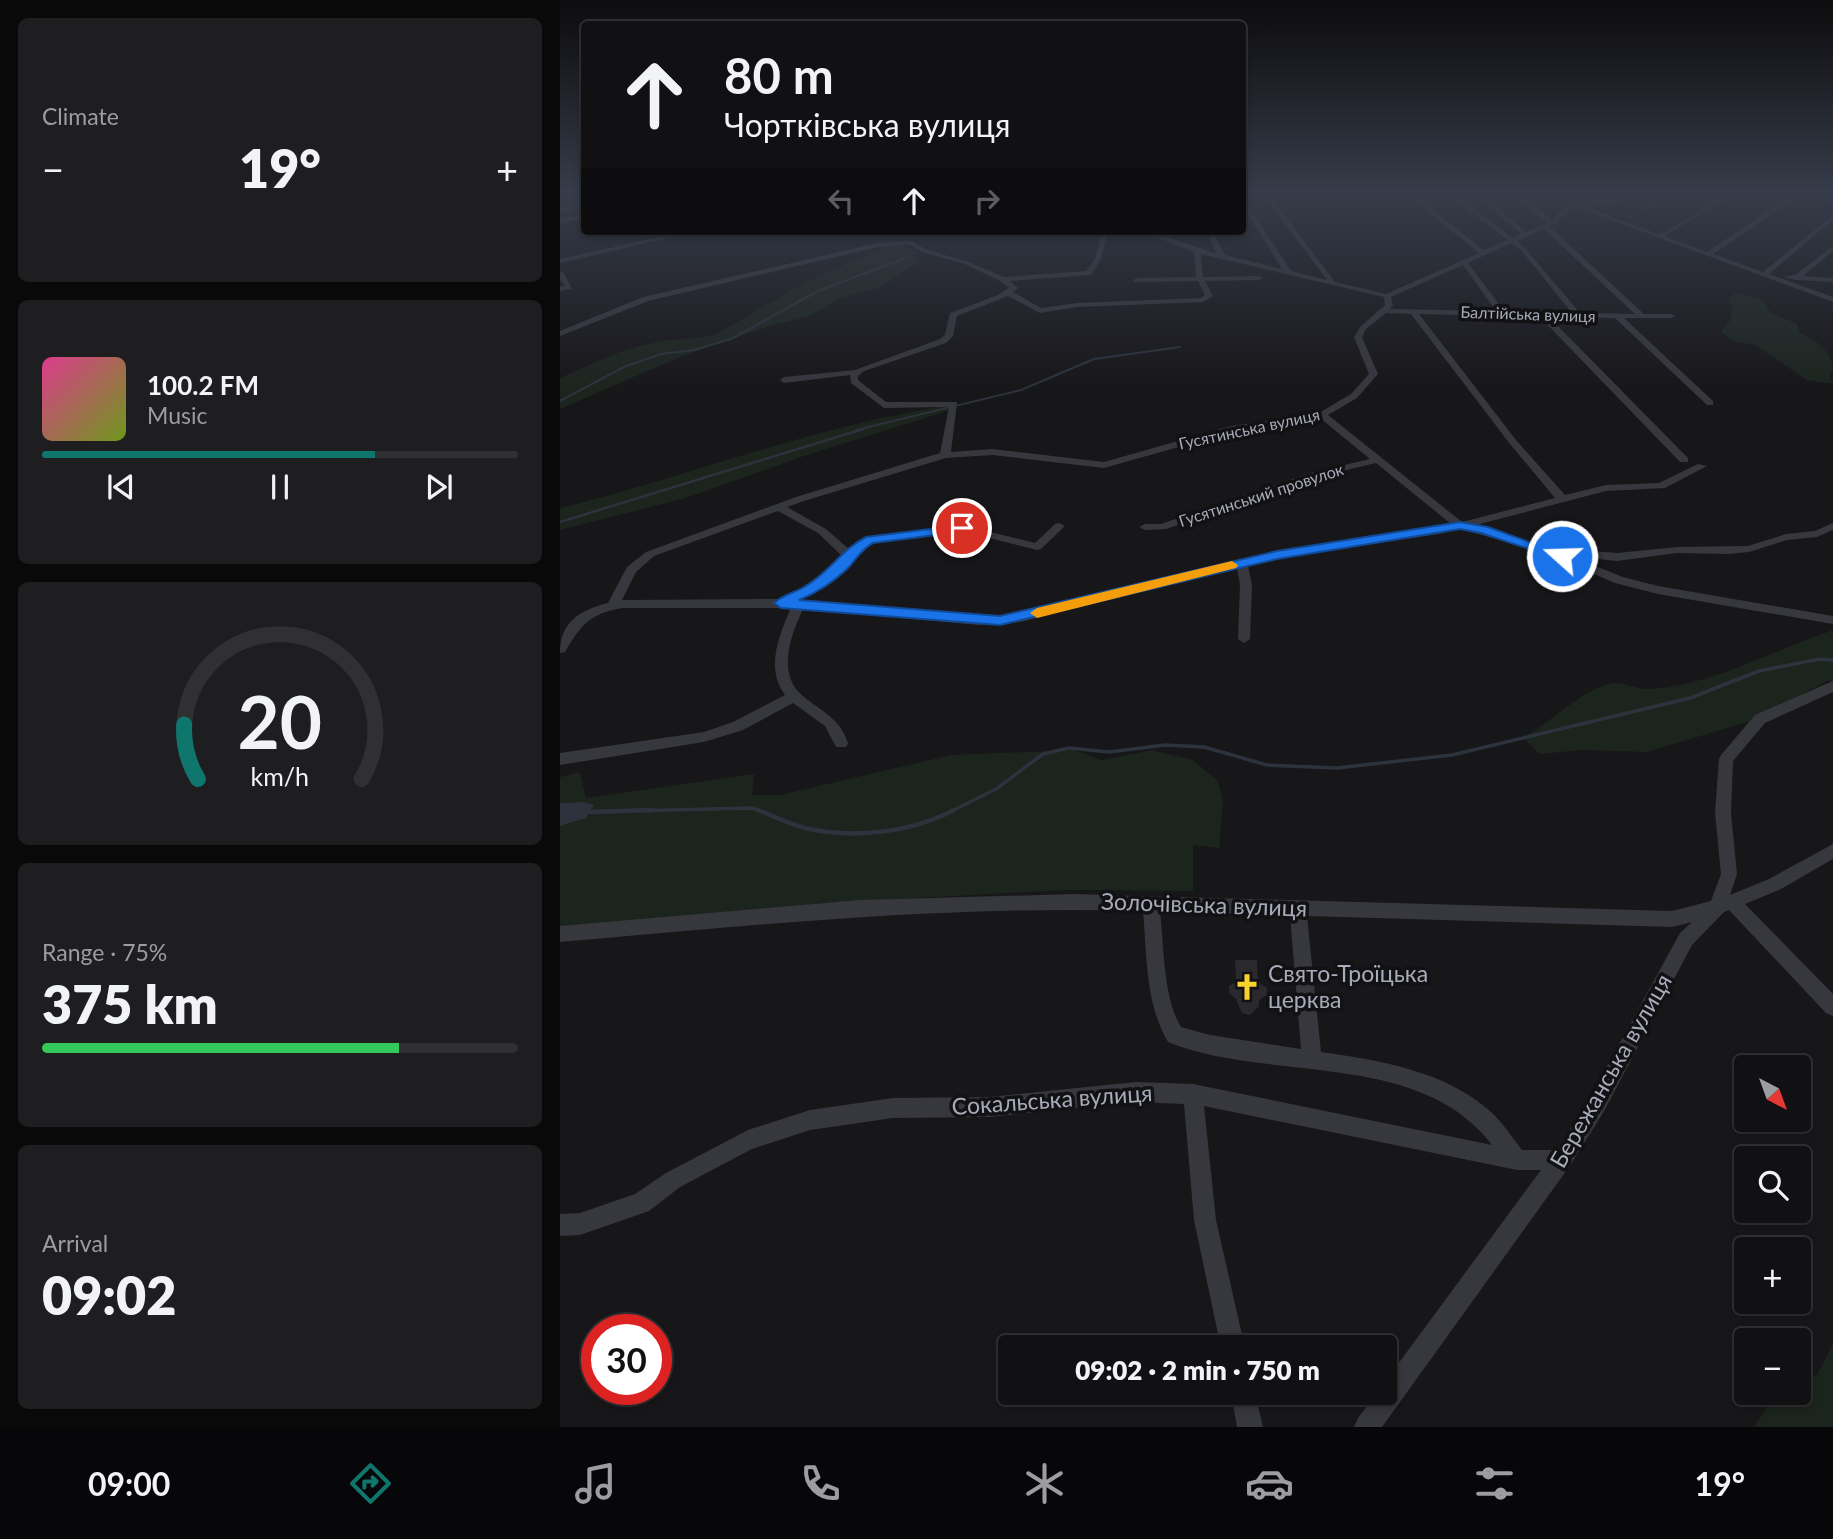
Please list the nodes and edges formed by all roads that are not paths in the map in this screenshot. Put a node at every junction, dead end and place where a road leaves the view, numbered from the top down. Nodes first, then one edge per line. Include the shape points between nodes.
1 (814, 260) edge
2 (959, 260) edge
3 (1098, 260) edge
4 (1198, 260) edge
5 (1234, 260) edge
6 (1280, 260) edge
7 (1316, 260) edge
8 (1471, 260) edge
9 (1532, 260) edge
10 (1584, 260) edge
11 (1724, 260) edge
12 (1782, 260) edge
13 (1819, 260) edge
14 (1465, 263) junction
15 (1287, 271) junction
16 (560, 273) edge
17 (1765, 274) junction
18 (1200, 278) junction
19 (1259, 278) dead end
20 (1796, 278) junction
21 (1003, 279) junction
22 (1137, 280) dead end
23 (1833, 280) edge
24 (1332, 281) junction
25 (560, 289) edge
26 (1008, 293) junction
27 (1387, 296) junction
28 (1833, 300) edge
29 (1385, 311) junction
30 (1414, 312) junction
31 (1501, 312) junction
32 (1542, 314) junction
33 (1642, 316) junction
34 (1671, 316) dead end
35 (1579, 317) junction
36 (1619, 318) junction
37 (560, 334) edge
38 (857, 372) junction
39 (784, 380) dead end
40 (1710, 403) dead end
41 (1322, 415) junction
42 (945, 454) junction
43 (1377, 460) junction
44 (1684, 460) dead end
45 (1702, 466) dead end
46 (1561, 498) junction
47 (779, 507) junction
48 (1059, 526) dead end
49 (1460, 526) junction
50 (1833, 526) edge
51 (1145, 527) dead end
52 (1555, 551) junction
53 (848, 555) junction
54 (1242, 563) junction
55 (781, 603) junction
56 (799, 604) junction
57 (613, 605) junction
58 (578, 618) junction
59 (560, 619) edge
60 (1833, 620) edge
61 (1244, 639) dead end
62 (560, 649) edge
63 (1833, 686) edge
64 (794, 697) junction
65 (841, 743) dead end
66 (560, 759) edge
67 (1832, 854) edge
68 (1151, 903) junction
69 (1726, 906) junction
70 (1298, 908) junction
71 (560, 934) edge
72 (1833, 1007) edge
73 (1312, 1059) junction
74 (1193, 1094) junction
75 (1517, 1160) junction
76 (1562, 1160) junction
77 (560, 1225) edge
78 (1230, 1335) edge
79 (1245, 1405) edge
80 (1250, 1427) edge
81 (1367, 1427) edge

1 - 37 street via 660,295
2 - 21 street
3 - 21 street via 1088,273
4 - 18 street
5 - 15 street
6 - 15 street
7 - 24 street
8 - 14 street
9 - 35 street
10 - 33 street
11 - 17 street
12 - 17 street
13 - 20 street
14 - 27 street
14 - 31 street
15 - 24 street
16 - 25 street via 569,287
17 - 20 street
17 - 28 street
18 - 19 street
18 - 22 street
18 - 26 street via 1209,296 1203,300 1040,311
20 - 23 street
21 - 26 street via 1014,288
24 - 27 street
26 - 38 street via 953,316 949,336 943,341
27 - 29 street
29 - 30 street, Балтійська вулиця
29 - 41 street, Гусятинська вулиця via 1363,326 1358,337 1374,374 1354,396
30 - 31 street, Балтійська вулиця
30 - 46 street
31 - 32 street, Балтійська вулиця
32 - 35 street, Балтійська вулиця
32 - 44 street
33 - 34 street, Балтійська вулиця
33 - 36 street, Балтійська вулиця
35 - 36 street, Балтійська вулиця
36 - 40 street
38 - 39 street
38 - 42 street via 854,381 884,405 955,406
41 - 42 street, Гусятинська вулиця via 1231,429 1104,465 1024,454
41 - 43 street
42 - 47 street, Гусятинська вулиця
43 - 49 street
43 - 51 street, Гусятинський провулок via 1314,475 1162,527
45 - 46 street via 1661,486 1606,488
46 - 49 street
47 - 53 street via 822,531
47 - 57 street, Гусятинська вулиця via 638,560
48 - 53 street via 1037,547 962,528 884,536
49 - 52 street
49 - 54 street
50 - 52 street via 1749,549 1617,557
52 - 60 street via 1619,580
53 - 55 street via 841,567 811,589
54 - 56 street via 1000,621
54 - 61 street
55 - 56 street
55 - 57 street
56 - 64 street via 780,656
57 - 58 street
58 - 59 street
58 - 62 street
63 - 69 street, Бережанська вулиця via 1760,719 1726,759
64 - 65 street via 833,723
64 - 66 street via 738,726 704,737
67 - 69 street, Золочівська вулиця
68 - 70 street, Золочівська вулиця
68 - 71 street, Золочівська вулиця via 860,908
68 - 73 street via 1156,964 1167,1021 1175,1035
69 - 70 street, Золочівська вулиця via 1672,919
69 - 72 street
69 - 76 street, Бережанська вулиця via 1686,939
70 - 73 street
73 - 75 street via 1438,1089 1482,1117
74 - 75 street, Сокальська вулиця
74 - 77 street, Сокальська вулиця via 1136,1092 990,1107 892,1108 810,1120 748,1140 632,1207 580,1224
74 - 78 street via 1205,1220
75 - 76 street, Сокальська вулиця
76 - 81 street, Бережанська вулиця
79 - 80 street

